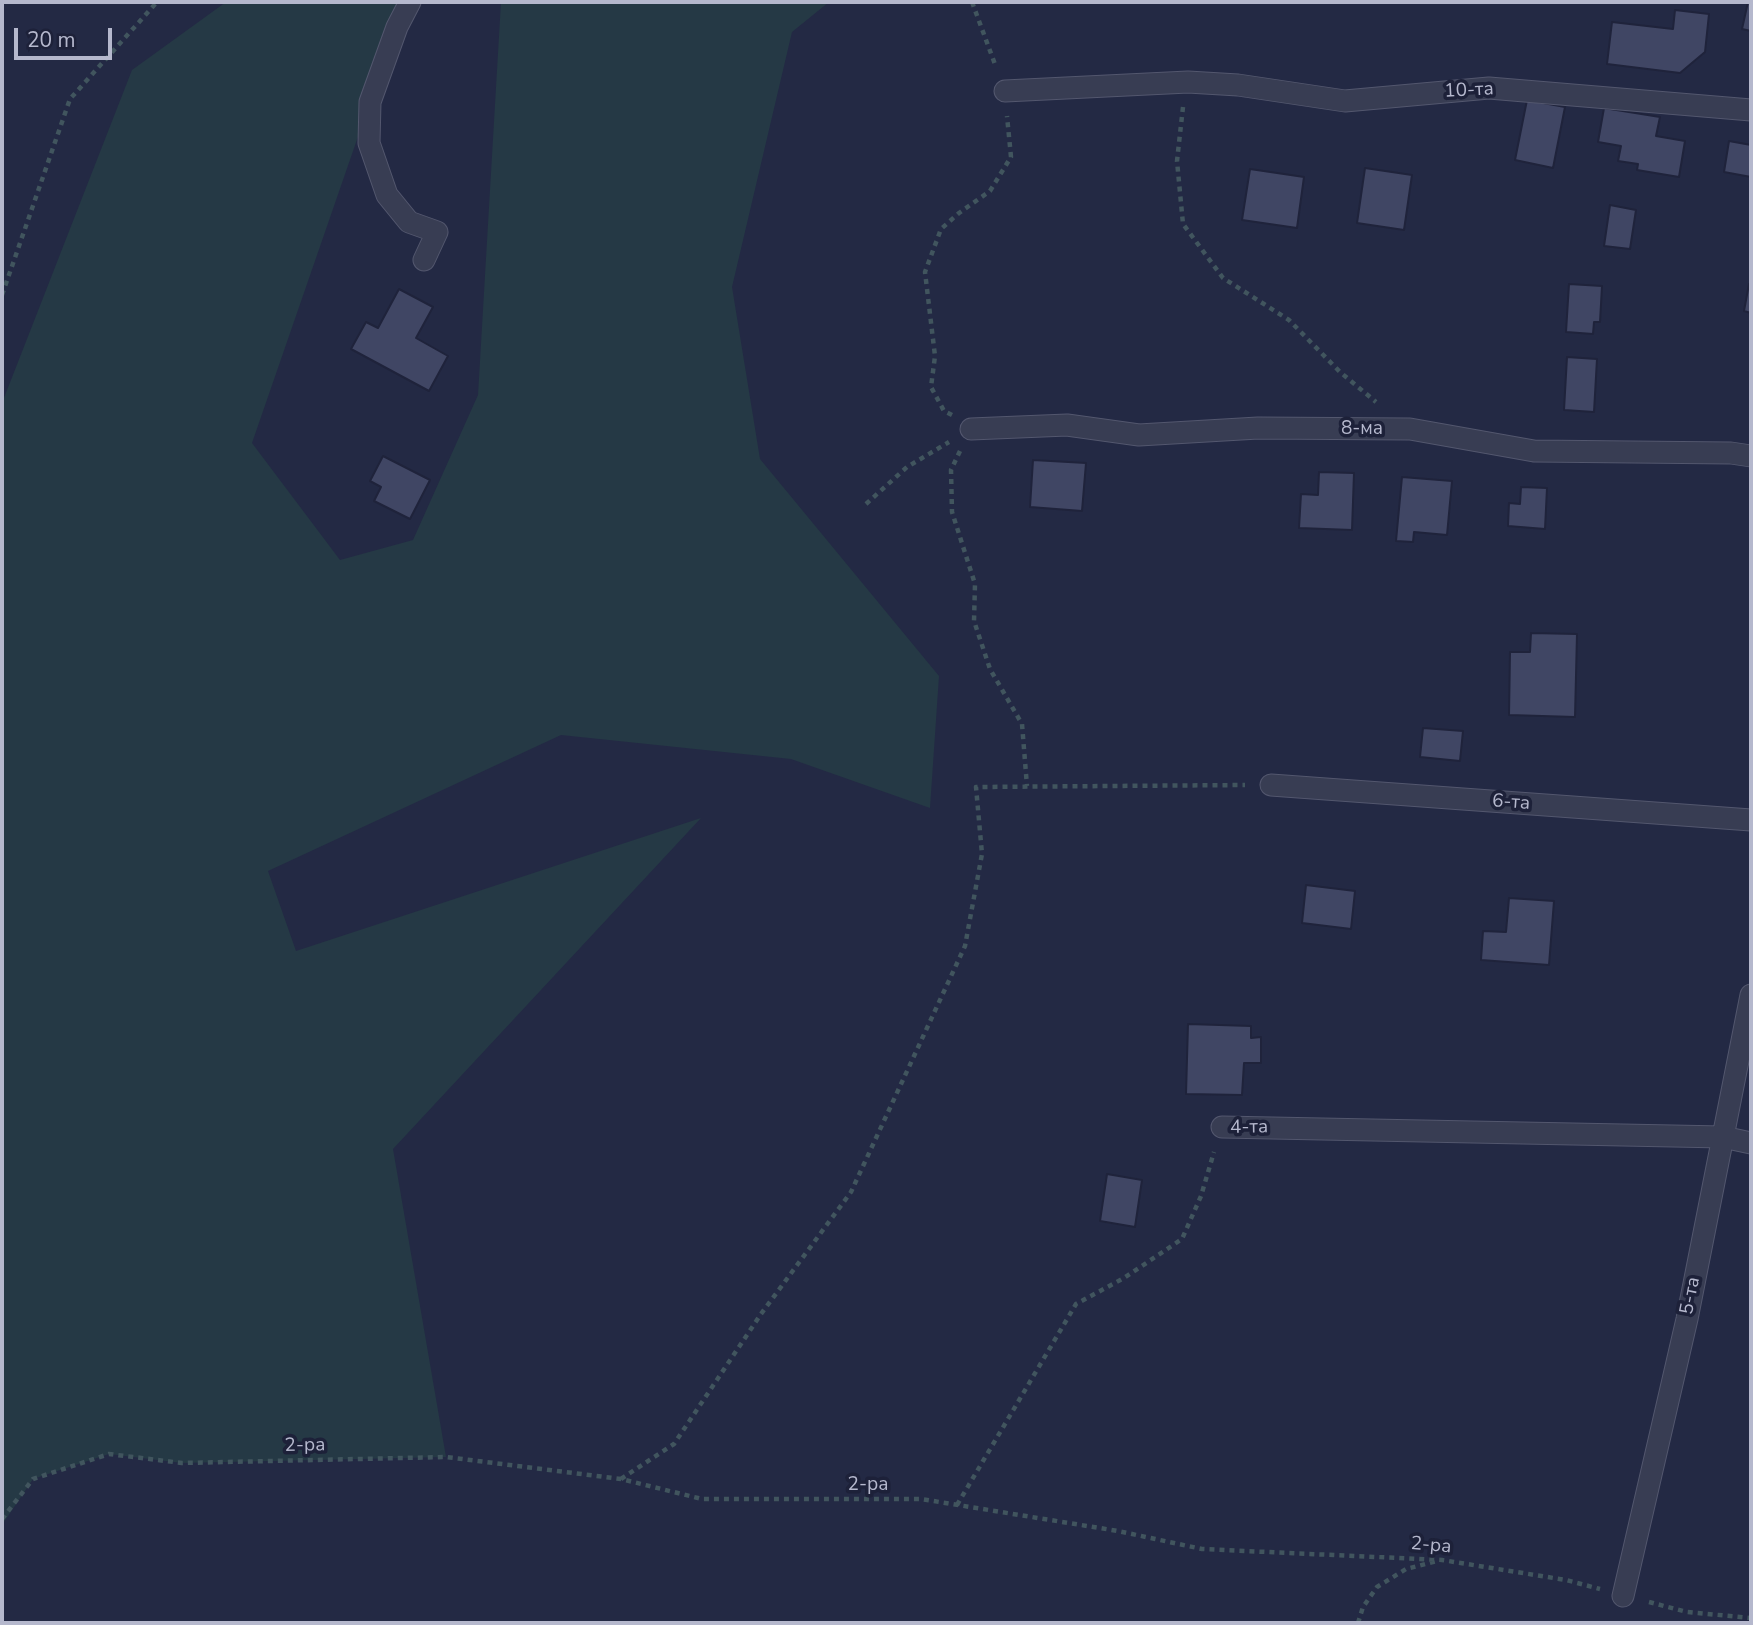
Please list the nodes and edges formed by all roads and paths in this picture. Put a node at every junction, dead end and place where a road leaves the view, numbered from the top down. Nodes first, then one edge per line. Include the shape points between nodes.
1 (157, 2) edge
2 (410, 2) edge
3 (972, 2) edge
4 (1188, 82) junction
5 (1005, 91) junction
6 (1751, 110) edge
7 (424, 260) dead end
8 (2, 295) edge
9 (971, 429) junction
10 (1410, 429) junction
11 (1751, 456) edge
12 (866, 504) dead end
13 (1270, 785) joint
14 (1027, 786) junction
15 (1751, 820) edge
16 (1751, 995) edge
17 (1222, 1127) joint
18 (1723, 1137) junction
19 (1751, 1143) edge
20 (621, 1479) junction
21 (957, 1504) junction
22 (2, 1519) edge
23 (1442, 1560) junction
24 (1623, 1596) junction
25 (1751, 1618) edge
26 (1358, 1623) edge

1 - 8 path via 70,99
2 - 7 street via 370,102 369,143 387,195 409,222 437,232
3 - 5 path
4 - 5 street, 10-та
4 - 6 street, 10-та via 1345,101 1489,88
4 - 10 path via 1177,161 1183,224 1223,278 1289,320 1340,372
5 - 9 path via 1011,157 990,191 941,229 925,272 935,356 931,387 944,411
9 - 10 street, 8-ма via 1067,425 1139,435 1258,428
9 - 12 path via 907,467
9 - 14 path via 951,470 952,512 975,584 974,621 990,668 1022,724
10 - 11 street, 8-ма via 1534,451
13 - 14 path
13 - 15 street, 6-та
14 - 20 path via 976,787 982,854 965,946 851,1192 761,1314 674,1444
16 - 18 street, 5-та
17 - 18 street, 4-та
17 - 21 path, 4-та via 1182,1239 1076,1304
18 - 19 street, 4-та
18 - 24 street, 5-та via 1687,1319
20 - 21 path, 2-ра via 702,1499 921,1499
20 - 22 path, 2-ра via 446,1457 181,1462 109,1454 33,1479
21 - 23 path, 2-ра via 1202,1549
23 - 24 path, 2-ра via 1566,1580
23 - 26 path via 1406,1569 1377,1587
24 - 25 path, 2-ра via 1687,1612

